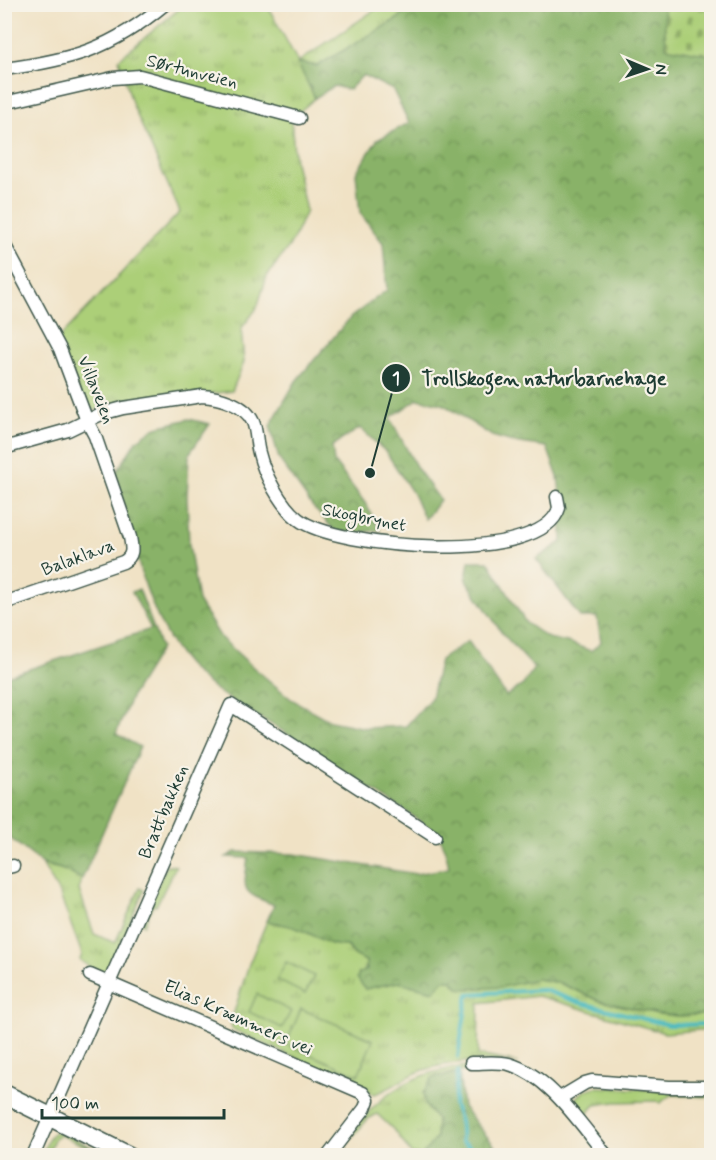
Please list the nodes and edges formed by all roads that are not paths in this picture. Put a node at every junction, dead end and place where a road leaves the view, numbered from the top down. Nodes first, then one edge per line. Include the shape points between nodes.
1 (165, 4) edge
2 (4, 69) edge
3 (4, 103) edge
4 (299, 118) dead end
5 (4, 244) edge
6 (87, 421) junction
7 (4, 448) edge
8 (557, 497) dead end
9 (129, 558) joint
10 (4, 603) edge
11 (435, 837) dead end
12 (90, 975) dead end
13 (110, 982) junction
14 (471, 1063) dead end
15 (711, 1087) edge
16 (4, 1094) edge
17 (560, 1098) junction
18 (50, 1117) junction
19 (33, 1155) edge
20 (129, 1155) edge
21 (328, 1155) edge
22 (607, 1155) edge

1 - 2 street via 109,43 50,63
3 - 4 street, Sørtunveien via 113,78 140,76
5 - 6 street, Villaveien via 60,349
6 - 7 street, Skogbrynet
6 - 8 street, Skogbrynet via 138,404 202,396 222,399 252,420 265,470 280,500 299,520 336,533 391,544 486,545 518,539 551,522 559,508
6 - 9 street, Villaveien via 130,537
9 - 10 street, Balaklava
11 - 13 street, Brattbakken via 231,705
12 - 13 street, Elias Kræmmers vei
13 - 18 street, Brattbakken
13 - 21 street, Elias Kræmmers vei via 363,1093 368,1100 365,1108
14 - 17 street via 502,1063 520,1068
15 - 17 street via 592,1081
16 - 18 main road
17 - 22 street
18 - 19 street, Brattbakken
18 - 20 main road

